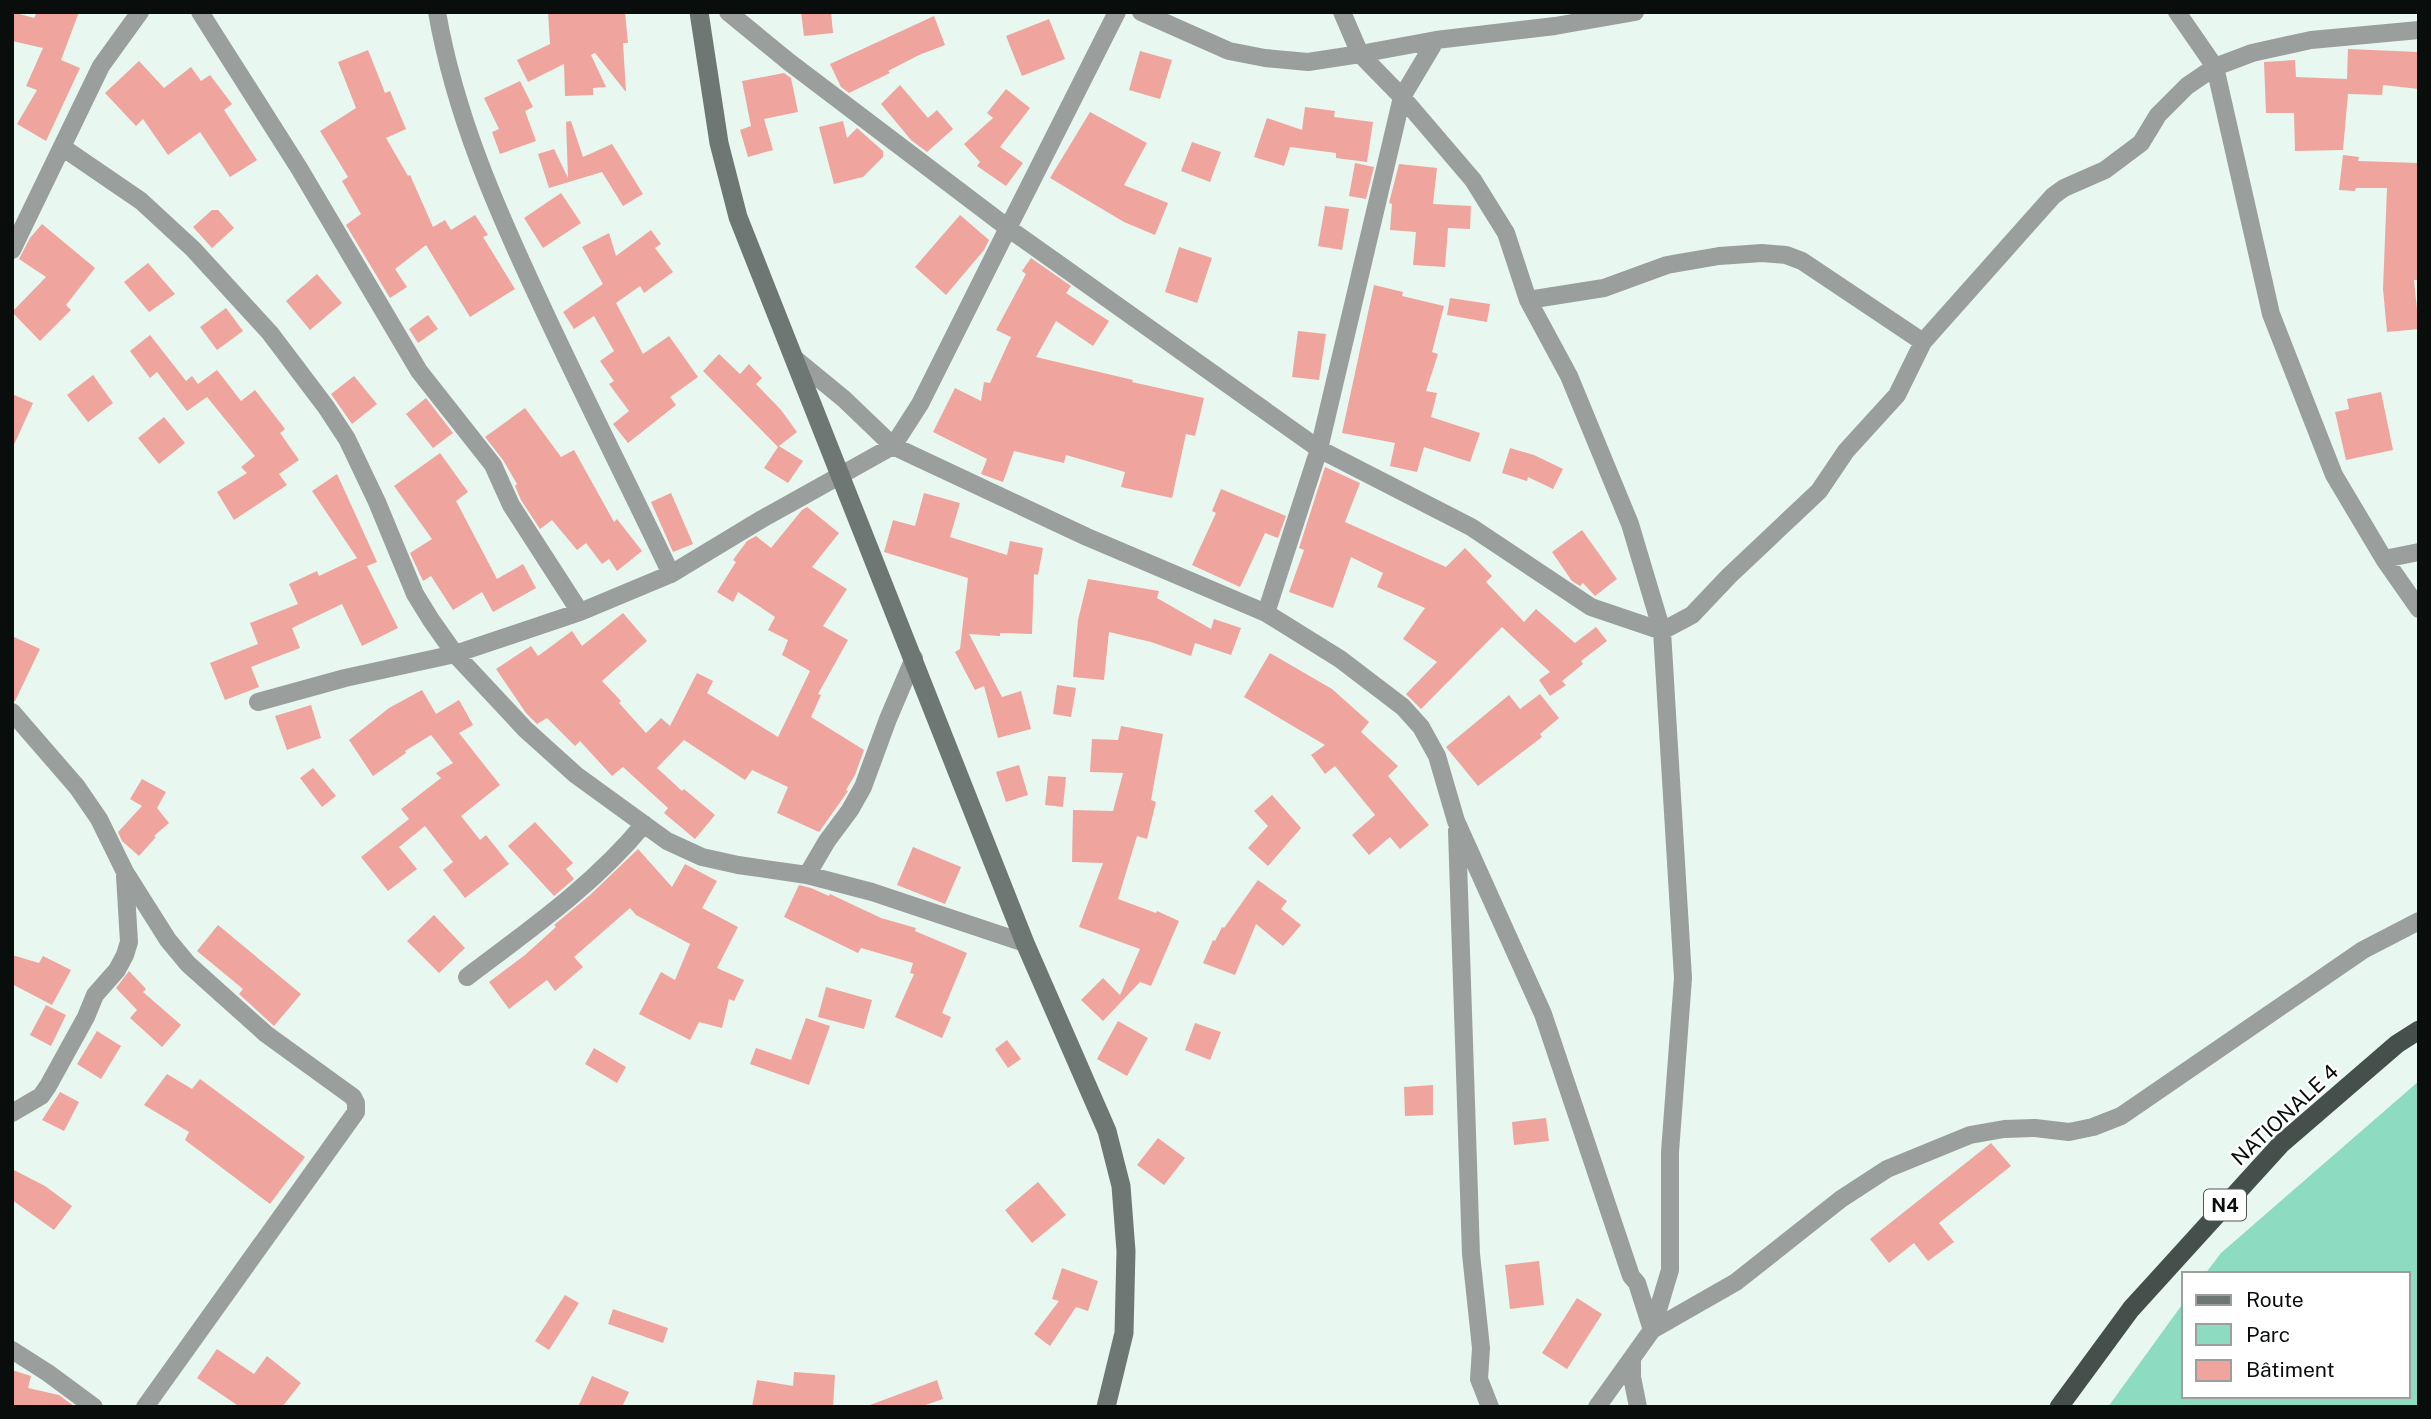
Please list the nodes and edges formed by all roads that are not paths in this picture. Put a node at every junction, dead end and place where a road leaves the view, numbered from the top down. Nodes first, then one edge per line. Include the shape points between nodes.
1 (140, 12) edge
2 (200, 12) edge
3 (438, 12) edge
4 (699, 12) edge
5 (728, 12) edge
6 (1118, 12) edge
7 (1141, 12) edge
8 (1342, 12) edge
9 (1635, 12) edge
10 (2177, 12) edge
11 (1559, 19) edge
12 (2419, 30) edge
13 (1436, 40) junction
14 (1360, 54) junction
15 (2215, 67) junction
16 (1402, 97) junction
17 (62, 147) junction
18 (1008, 228) junction
19 (12, 250) edge
20 (1528, 300) junction
21 (1923, 342) junction
22 (794, 358) junction
23 (893, 446) junction
24 (1320, 449) junction
25 (840, 476) junction
26 (2419, 552) edge
27 (2384, 559) junction
28 (671, 574) junction
29 (2419, 609) edge
30 (580, 612) junction
31 (1266, 613) junction
32 (1662, 631) junction
33 (455, 654) junction
34 (914, 658) junction
35 (258, 702) dead end
36 (12, 712) edge
37 (1456, 821) junction
38 (644, 824) junction
39 (125, 872) junction
40 (807, 875) junction
41 (2419, 921) edge
42 (1025, 943) junction
43 (467, 977) dead end
44 (2419, 1030) edge
45 (12, 1113) edge
46 (1652, 1330) junction
47 (12, 1350) edge
48 (1632, 1360) junction
49 (94, 1407) edge
50 (145, 1407) edge
51 (1106, 1407) edge
52 (1490, 1407) edge
53 (1597, 1407) edge
54 (1638, 1407) edge
55 (2059, 1407) edge

1 - 17 street via 101,66
2 - 30 street via 419,371 493,465 511,505
3 - 28 street via 464,122 496,208
4 - 22 main road via 719,143 738,217
5 - 18 street
6 - 18 street
7 - 14 street via 1229,51 1265,58 1308,62
8 - 14 street
9 - 11 street
10 - 15 street
11 - 13 street
12 - 15 street via 2311,40
13 - 14 street
13 - 16 street
14 - 16 street
15 - 21 street via 2187,86 2158,115 2141,143 2105,170 2053,196
15 - 27 street via 2272,314 2334,475
16 - 20 street via 1473,180 1506,233
16 - 24 street
17 - 19 street
17 - 33 street via 141,201 193,249 270,333 347,439 415,594
18 - 23 street via 920,404
18 - 24 street
20 - 21 street via 1604,288 1667,265 1719,256 1786,255 1802,261
20 - 32 street via 1569,376 1625,511
21 - 32 street via 1897,395 1846,451 1819,491 1692,615
22 - 23 street
22 - 25 main road
23 - 25 street
23 - 31 street via 1087,537
24 - 31 street
24 - 32 street via 1471,527 1591,607
25 - 28 street
25 - 34 main road
26 - 27 street
27 - 29 street
28 - 30 street
30 - 33 street
31 - 37 street via 1340,659 1422,727 1437,756
32 - 46 street via 1682,978 1670,1152 1670,1270
33 - 35 street
33 - 38 street via 525,729 576,775
34 - 40 street via 863,787
34 - 42 main road
36 - 39 street via 77,787
37 - 46 street via 1543,1014
37 - 52 street via 1471,1254 1479,1379
38 - 40 street via 702,857
38 - 43 street via 591,880
39 - 45 street via 129,942 125,956 95,995 41,1096
39 - 50 street via 188,964 265,1034 356,1103 356,1112
40 - 42 street
41 - 46 street via 2363,950 2121,1116 2069,1132 2035,1128 1970,1135 1887,1169 1841,1199 1736,1282
42 - 51 main road via 1107,1132 1121,1186 1126,1251 1124,1333
44 - 55 highway, NATIONALE 4 / N4 via 2281,1144 2131,1309
46 - 48 street
47 - 49 street
48 - 53 street
48 - 54 street

